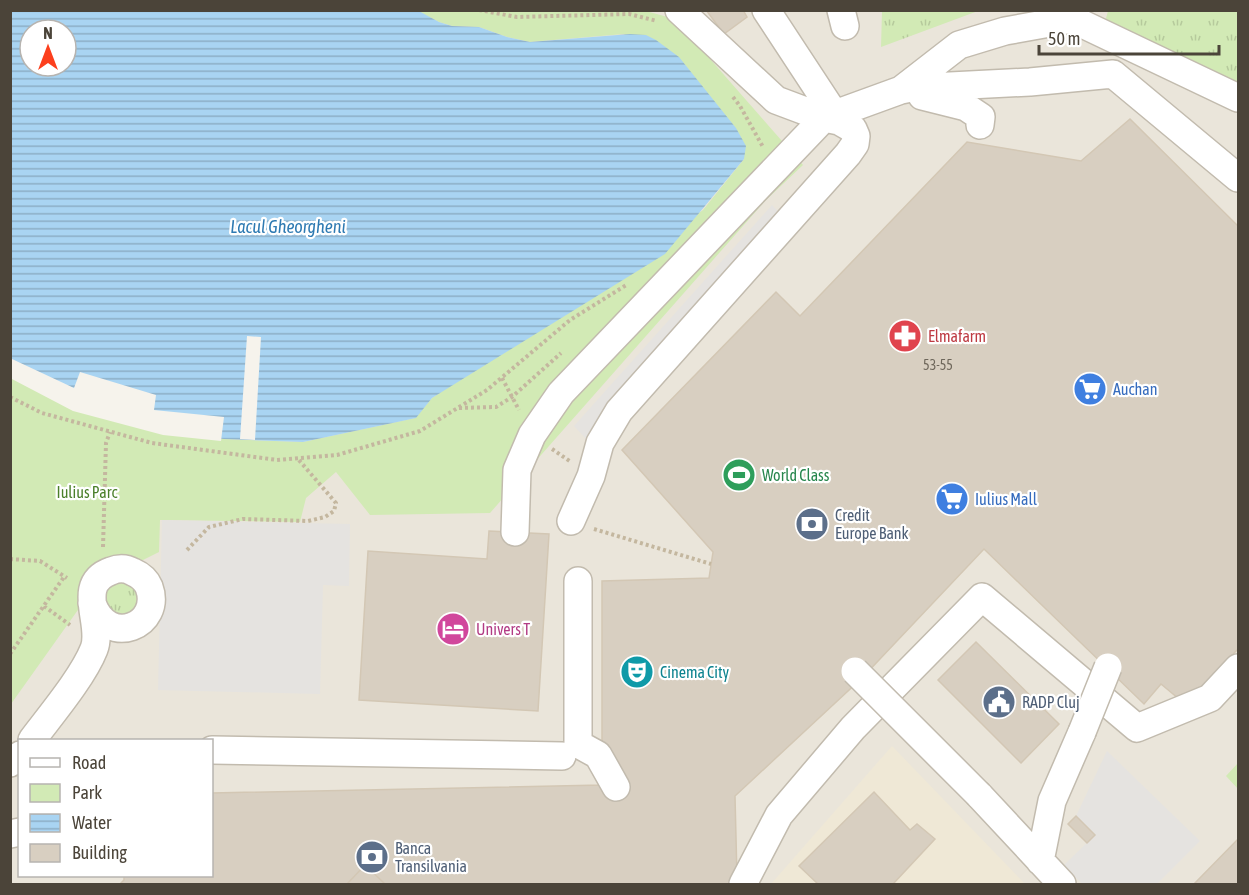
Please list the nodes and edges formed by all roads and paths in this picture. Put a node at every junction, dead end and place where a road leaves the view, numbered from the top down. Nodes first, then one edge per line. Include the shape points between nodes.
1 (479, 10) edge
2 (679, 10) edge
3 (766, 10) edge
4 (629, 14) dead end
5 (901, 90) junction
6 (1239, 98) edge
7 (740, 106) dead end
8 (829, 117) junction
9 (980, 125) dead end
10 (756, 151) dead end
11 (1239, 178) edge
12 (637, 278) dead end
13 (502, 378) junction
14 (10, 397) edge
15 (110, 432) junction
16 (532, 435) junction
17 (298, 458) junction
18 (591, 476) junction
19 (571, 522) joint
20 (515, 532) dead end
21 (187, 550) dead end
22 (103, 551) dead end
23 (10, 558) edge
24 (711, 564) dead end
25 (64, 577) junction
26 (578, 581) dead end
27 (74, 583) dead end
28 (92, 603) junction
29 (44, 606) junction
30 (75, 628) dead end
31 (126, 628) junction
32 (10, 654) edge
33 (1108, 667) dead end
34 (1239, 668) edge
35 (855, 671) dead end
36 (33, 739) edge
37 (54, 739) edge
38 (213, 750) edge
39 (562, 756) dead end
40 (616, 787) dead end
41 (1040, 861) junction
42 (743, 885) edge
43 (1062, 885) edge

1 - 4 path via 517,17
2 - 8 street via 776,100
3 - 8 street
5 - 6 street via 959,45 1005,31 1072,19
5 - 8 street
5 - 9 street via 966,107 981,117
5 - 11 street via 1113,74
7 - 10 path via 763,144
8 - 16 street via 561,393
8 - 18 street via 853,129 855,144 619,411 600,443
12 - 13 path via 570,320
13 - 16 path
13 - 17 path via 420,431 337,455
14 - 15 path via 42,413
15 - 17 path via 152,443 278,460
15 - 22 path via 106,443
16 - 18 path
16 - 20 street via 517,470
17 - 21 path via 336,503 334,511 308,522 243,519 209,527
18 - 19 street
19 - 24 path
23 - 25 path via 39,561
25 - 27 path
25 - 29 path
26 - 40 street via 578,744 598,755
28 - 31 street via 103,622 114,628
28 - 31 street via 92,591 106,573 117,569 140,575 152,595 151,606 146,617
28 - 36 street via 95,648
29 - 30 path
29 - 32 path
31 - 37 street via 59,725
33 - 41 street, bridge via 1052,801
34 - 42 street via 1210,698 1137,728 982,597 853,728 779,815
35 - 41 street, bridge
38 - 39 street
41 - 43 street

